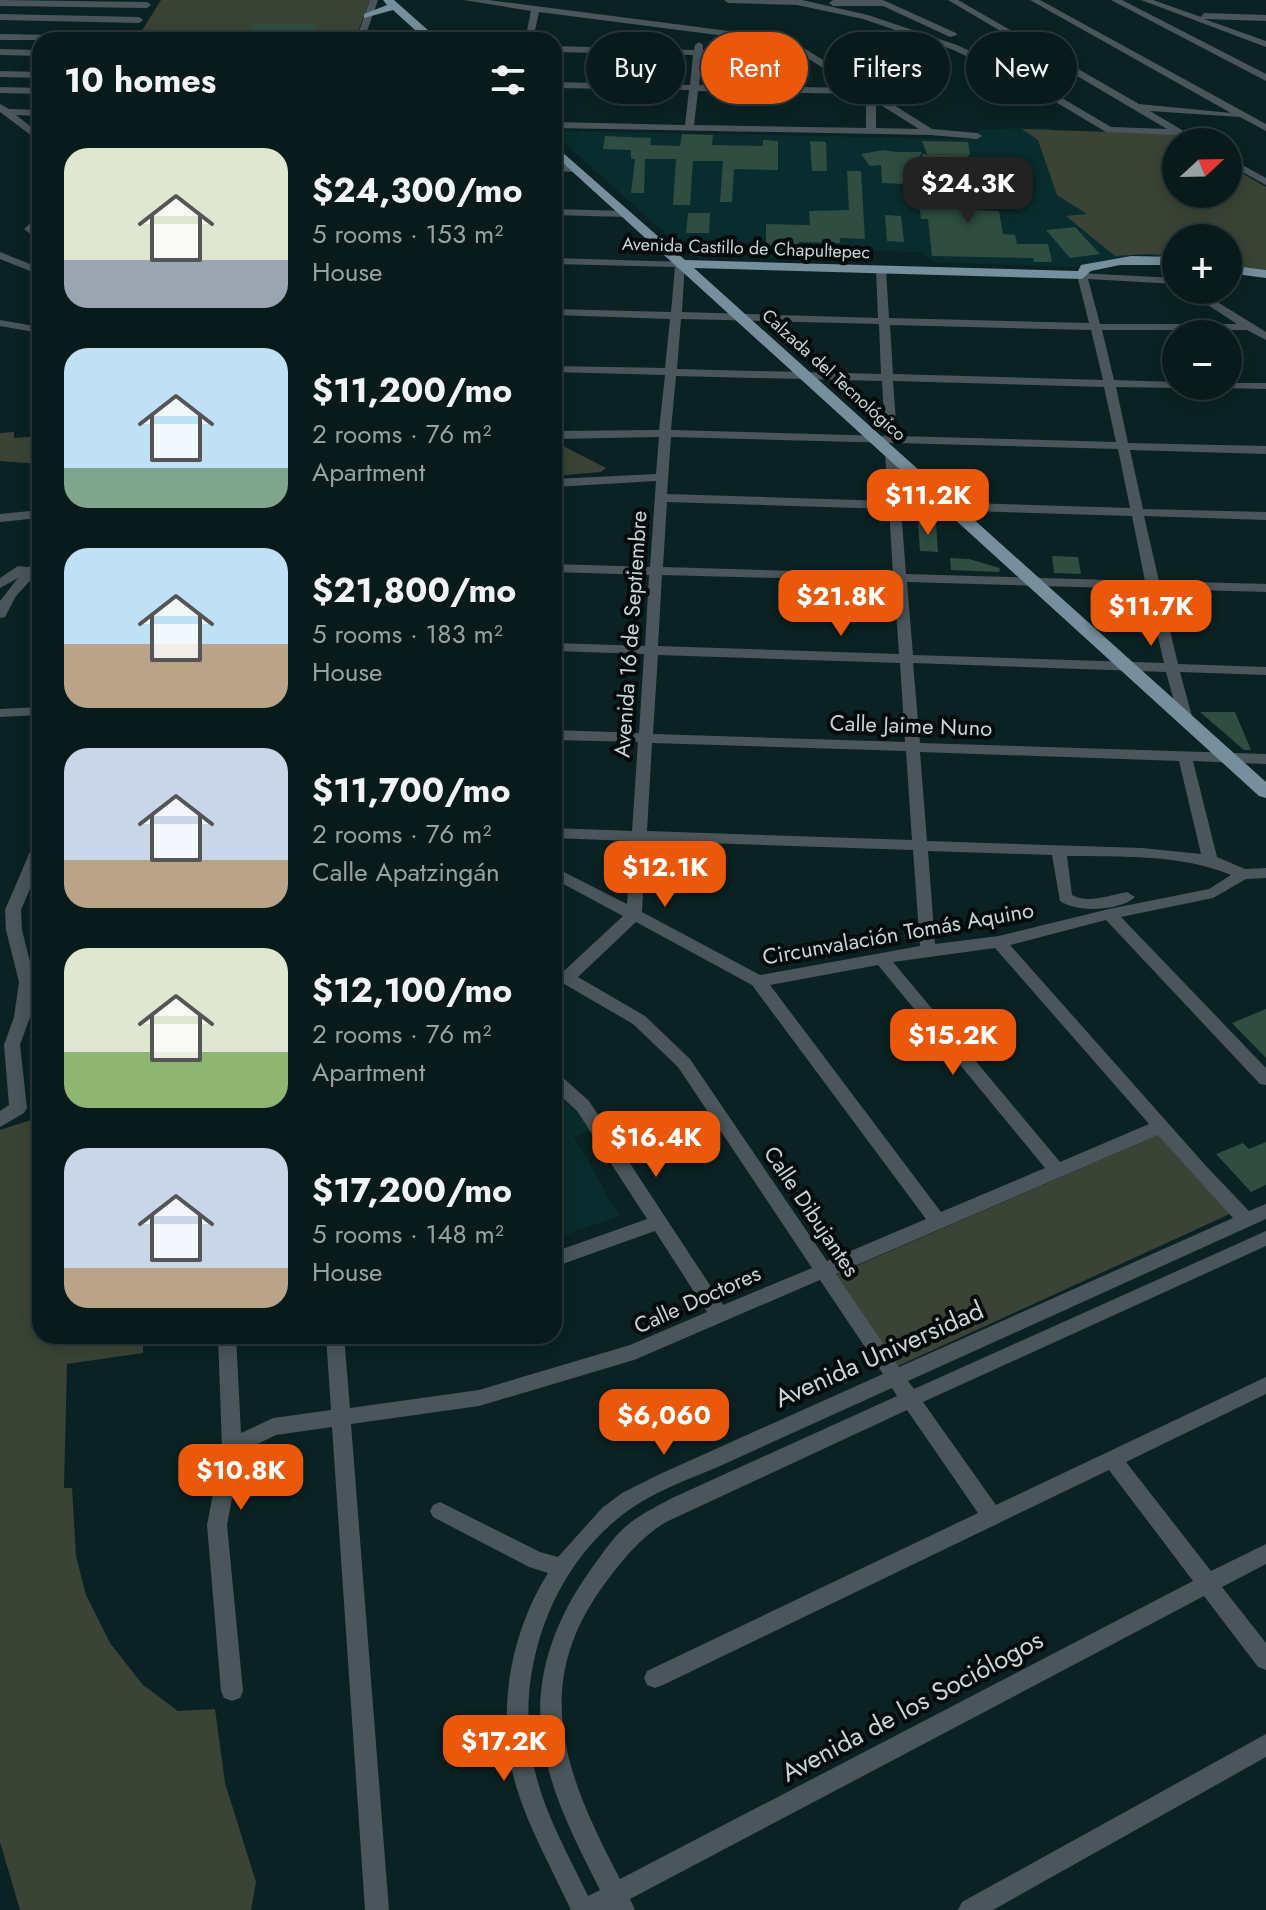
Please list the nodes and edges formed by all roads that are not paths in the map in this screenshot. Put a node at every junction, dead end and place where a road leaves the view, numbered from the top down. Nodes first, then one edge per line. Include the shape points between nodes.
1 (374, 0) edge
2 (468, 0) edge
3 (728, 0) edge
4 (952, 0) edge
5 (1034, 0) edge
6 (1115, 0) edge
7 (1145, 0) edge
8 (149, 2) edge
9 (793, 2) junction
10 (880, 2) edge
11 (0, 3) edge
12 (392, 3) edge
13 (535, 10) junction
14 (368, 16) junction
15 (1192, 16) junction
16 (0, 17) edge
17 (1266, 18) edge
18 (139, 20) junction
19 (700, 31) junction
20 (132, 32) edge
21 (363, 32) edge
22 (424, 32) edge
23 (531, 32) edge
24 (953, 35) dead end
25 (0, 37) edge
26 (32, 38) edge
27 (1264, 43) edge
28 (562, 49) edge
29 (0, 52) edge
30 (698, 52) junction
31 (32, 53) edge
32 (811, 55) junction
33 (824, 63) edge
34 (0, 74) edge
35 (32, 75) edge
36 (1266, 78) edge
37 (562, 85) edge
38 (694, 88) junction
39 (0, 90) edge
40 (32, 91) edge
41 (824, 91) edge
42 (869, 104) edge
43 (887, 104) edge
44 (1136, 106) junction
45 (4, 110) edge
46 (32, 112) edge
47 (1245, 116) junction
48 (1266, 118) edge
49 (562, 125) edge
50 (689, 127) junction
51 (1173, 128) edge
52 (1266, 128) edge
53 (871, 131) junction
54 (1162, 131) edge
55 (930, 132) junction
56 (32, 133) edge
57 (977, 136) dead end
58 (562, 156) edge
59 (562, 168) edge
60 (1242, 168) edge
61 (576, 169) junction
62 (1266, 182) edge
63 (562, 212) edge
64 (625, 214) junction
65 (0, 255) edge
66 (1162, 259) edge
67 (562, 261) edge
68 (680, 267) junction
69 (32, 269) edge
70 (881, 270) junction
71 (1242, 271) edge
72 (1266, 274) edge
73 (1082, 275) junction
74 (1162, 280) edge
75 (1213, 304) edge
76 (562, 312) edge
77 (676, 315) junction
78 (740, 317) junction
79 (884, 321) junction
80 (0, 323) edge
81 (1097, 327) junction
82 (1250, 327) junction
83 (32, 329) edge
84 (1266, 337) edge
85 (562, 369) edge
86 (672, 372) junction
87 (804, 375) junction
88 (887, 378) junction
89 (1108, 384) junction
90 (1162, 385) edge
91 (1242, 386) edge
92 (1266, 386) edge
93 (562, 433) edge
94 (665, 433) junction
95 (886, 444) junction
96 (1121, 446) junction
97 (1266, 450) edge
98 (663, 477) junction
99 (562, 483) edge
100 (662, 498) junction
101 (895, 506) junction
102 (950, 507) junction
103 (1135, 512) junction
104 (32, 515) edge
105 (1266, 516) edge
106 (0, 518) edge
107 (32, 566) edge
108 (562, 568) edge
109 (32, 571) edge
110 (657, 571) junction
111 (901, 578) junction
112 (1034, 582) junction
113 (0, 584) edge
114 (1153, 585) junction
115 (1266, 588) edge
116 (0, 614) edge
117 (562, 647) edge
118 (651, 650) junction
119 (907, 659) junction
120 (1127, 666) junction
121 (1173, 668) junction
122 (1266, 671) edge
123 (32, 711) edge
124 (0, 713) edge
125 (1186, 720) junction
126 (562, 735) edge
127 (644, 737) junction
128 (913, 748) junction
129 (1185, 757) junction
130 (1229, 758) junction
131 (1266, 759) edge
132 (1266, 792) edge
133 (562, 833) edge
134 (638, 835) junction
135 (920, 844) junction
136 (1059, 850) junction
137 (1210, 860) junction
138 (32, 866) edge
139 (1266, 873) edge
140 (1243, 874) junction
141 (562, 876) edge
142 (1127, 897) dead end
143 (1109, 914) junction
144 (634, 915) junction
145 (999, 942) junction
146 (928, 950) junction
147 (882, 959) junction
148 (562, 973) edge
149 (562, 976) edge
150 (758, 981) junction
151 (1266, 1079) edge
152 (562, 1087) edge
153 (0, 1120) edge
154 (1161, 1126) junction
155 (1056, 1169) junction
156 (1266, 1211) edge
157 (937, 1220) junction
158 (1247, 1220) junction
159 (659, 1222) junction
160 (1266, 1238) edge
161 (562, 1257) edge
162 (822, 1270) junction
163 (720, 1316) junction
164 (227, 1344) edge
165 (336, 1344) edge
166 (895, 1377) junction
167 (1266, 1385) edge
168 (910, 1399) junction
169 (342, 1418) junction
170 (232, 1447) junction
171 (1112, 1459) junction
172 (440, 1511) dead end
173 (993, 1517) junction
174 (1266, 1553) edge
175 (561, 1567) junction
176 (1207, 1584) junction
177 (1266, 1660) edge
178 (655, 1678) dead end
179 (232, 1691) dead end
180 (1266, 1745) edge
181 (619, 1902) edge
182 (377, 1910) edge
183 (584, 1910) edge
184 (970, 1910) edge

1 - 14 street
2 - 13 street
3 - 9 street
4 - 44 street
5 - 47 street
6 - 36 street
7 - 15 street
8 - 11 street
8 - 18 street
9 - 10 street
9 - 54 street via 865,17 954,47 1025,80 1109,130
10 - 24 street
12 - 14 main road
12 - 22 main road
13 - 19 street
13 - 23 street
14 - 21 street
15 - 17 street
15 - 27 street
16 - 18 street
18 - 20 street
19 - 30 street
19 - 32 street via 772,39
25 - 26 street
28 - 30 street
29 - 31 street
30 - 32 street
30 - 38 street
32 - 33 street
34 - 35 street
37 - 38 street
38 - 41 street
38 - 50 street
39 - 40 street
42 - 53 street
43 - 55 street
44 - 47 street
44 - 51 street
45 - 46 street
45 - 56 street
47 - 48 street
47 - 52 street
49 - 50 street
50 - 53 street
53 - 55 street
55 - 57 street
58 - 61 main road, Calzada del Tecnológico
59 - 61 street
60 - 62 street
61 - 64 main road, Calzada del Tecnológico
63 - 64 street
64 - 68 main road, Calzada del Tecnológico
65 - 69 street
66 - 73 main road, Avenida Castillo de Chapultepec via 1116,261 1086,268
67 - 68 street, Avenida Castillo de Chapultepec
68 - 70 main road, Avenida Castillo de Chapultepec
68 - 77 street, Avenida 16 de Septiembre
68 - 78 main road, Calzada del Tecnológico
70 - 73 main road, Avenida Castillo de Chapultepec
70 - 79 street
71 - 72 main road
73 - 74 street, Avenida Castillo de Chapultepec
73 - 81 street
75 - 82 street
76 - 77 street
77 - 78 street
77 - 86 street, Avenida 16 de Septiembre
78 - 79 street
78 - 87 main road, Calzada del Tecnológico
79 - 81 street
79 - 88 street
80 - 83 street
81 - 82 street
81 - 89 street
82 - 84 street
85 - 86 street
86 - 87 street
86 - 94 street, Avenida 16 de Septiembre
87 - 88 street
87 - 95 main road, Calzada del Tecnológico
88 - 89 street
88 - 95 street
89 - 90 street
89 - 96 street
91 - 92 street
93 - 94 street
94 - 95 street
94 - 98 street, Avenida 16 de Septiembre
95 - 96 street
95 - 101 street
95 - 102 main road, Calzada del Tecnológico
96 - 97 street
96 - 103 street
98 - 99 street
98 - 100 street, Avenida 16 de Septiembre
100 - 101 street
100 - 110 street, Avenida 16 de Septiembre
101 - 102 street
101 - 111 street
102 - 103 street
102 - 112 main road, Calzada del Tecnológico
103 - 105 street
103 - 114 street
104 - 106 street
107 - 113 street
108 - 110 street
109 - 116 street
110 - 111 street
110 - 118 street, Avenida 16 de Septiembre
111 - 112 street
111 - 119 street
112 - 114 street
112 - 120 main road, Calzada del Tecnológico
114 - 115 street
114 - 121 street
117 - 118 street
118 - 119 street
118 - 127 street, Avenida 16 de Septiembre
119 - 120 street
119 - 128 street
120 - 121 street
120 - 125 main road, Calzada del Tecnológico
121 - 122 street
121 - 125 street
123 - 124 street
125 - 130 main road, Calzada del Tecnológico
126 - 127 street, Calle Jaime Nuno
127 - 128 street, Calle Jaime Nuno
127 - 134 street, Avenida 16 de Septiembre
128 - 129 street, Calle Jaime Nuno
128 - 135 street
129 - 130 street, Calle Jaime Nuno
129 - 137 street
130 - 131 street, Calle Jaime Nuno
130 - 132 main road, Calzada del Tecnológico
133 - 134 street
134 - 135 street
134 - 144 street, Avenida 16 de Septiembre
135 - 136 street
135 - 146 street
136 - 137 street
136 - 142 street via 1065,897 1071,902
137 - 140 street
138 - 153 street via 13,910 27,982 12,1045 18,1108
139 - 140 street, Circunvalación Tomás Aquino
140 - 143 street, Circunvalación Tomás Aquino via 1213,893
141 - 144 street, Circunvalación Tomás Aquino
143 - 145 street, Circunvalación Tomás Aquino
143 - 151 street
144 - 148 street
144 - 150 street, Circunvalación Tomás Aquino
145 - 146 street, Circunvalación Tomás Aquino
145 - 154 street
146 - 147 street, Circunvalación Tomás Aquino
147 - 150 street, Circunvalación Tomás Aquino
147 - 155 street
149 - 162 street, Calle Dibujantes via 639,1020 684,1063
150 - 157 street
152 - 159 street via 583,1106
154 - 155 street, Calle Doctores
154 - 158 street
155 - 157 street, Calle Doctores
156 - 158 street, Avenida Universidad
157 - 162 street, Calle Doctores
158 - 166 street, Avenida Universidad
159 - 161 street
159 - 163 street
160 - 168 street
162 - 163 street, Calle Doctores
162 - 166 street, Calle Dibujantes
163 - 169 street, Calle Doctores via 634,1352 479,1398
164 - 170 street
165 - 169 street
166 - 168 street, Calle Dibujantes
166 - 175 street, Avenida Universidad via 655,1486 610,1512
167 - 171 street
168 - 173 street, Calle Dibujantes
168 - 181 street via 677,1505 632,1534 586,1588 558,1648 550,1691 552,1738 564,1786
169 - 170 street, Calle Doctores via 273,1427
169 - 182 street
170 - 179 street via 217,1525
171 - 173 street
171 - 176 street
172 - 175 street via 536,1560
173 - 178 street
174 - 176 street, Avenida de los Sociólogos
175 - 183 street, Avenida Universidad via 527,1639 519,1746 532,1798
176 - 177 street
176 - 181 street, Avenida de los Sociólogos
180 - 184 street
181 - 183 street, Avenida de los Sociólogos

